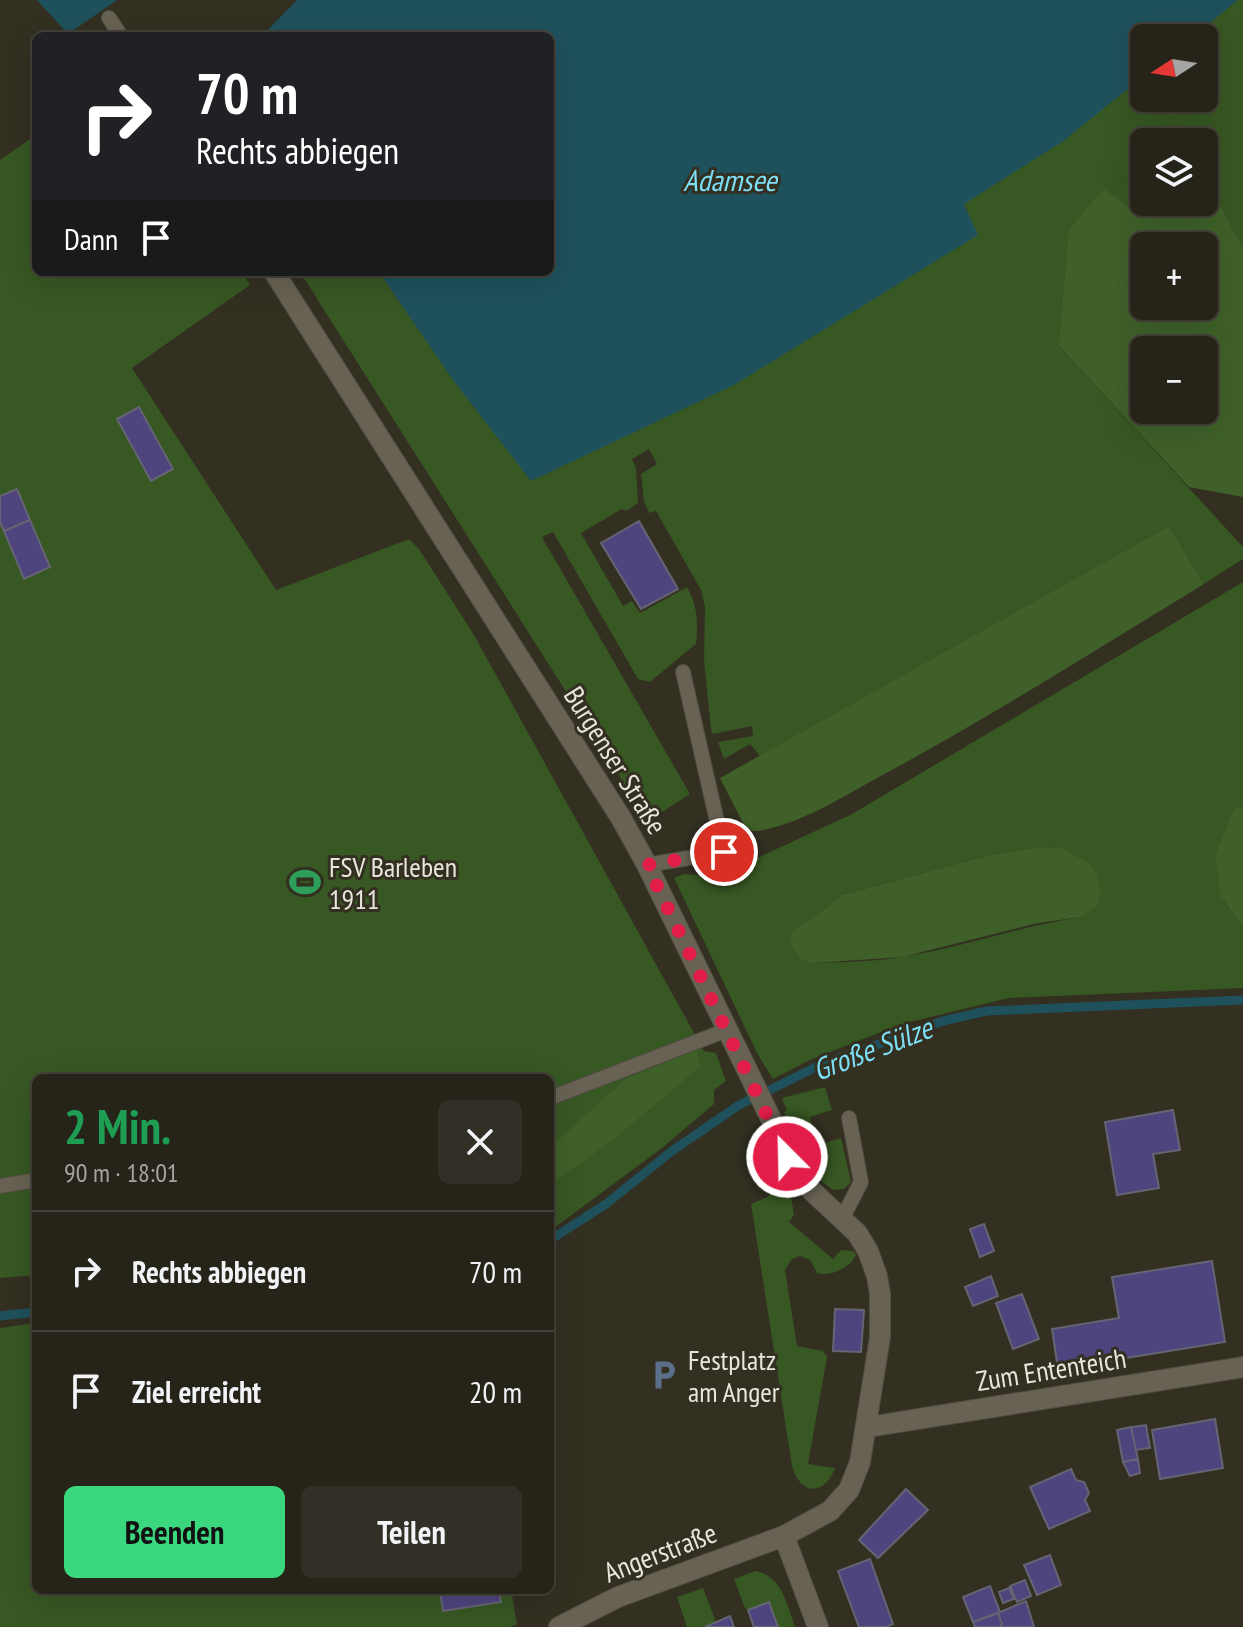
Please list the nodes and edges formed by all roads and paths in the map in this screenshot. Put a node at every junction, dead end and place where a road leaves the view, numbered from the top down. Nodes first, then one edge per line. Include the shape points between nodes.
1 (109, 18) dead end
2 (118, 32) edge
3 (277, 276) edge
4 (683, 672) dead end
5 (647, 865) junction
6 (727, 1030) junction
7 (554, 1096) edge
8 (849, 1118) dead end
9 (32, 1181) edge
10 (0, 1186) edge
11 (843, 1217) junction
12 (1243, 1367) edge
13 (868, 1427) junction
14 (784, 1536) junction
15 (559, 1627) edge
16 (818, 1627) edge

1 - 2 lane
3 - 5 street, Burgenser Straße
4 - 5 lane via 724,852
5 - 6 street, Burgenser Straße
6 - 7 lane
6 - 11 street, Burgenser Straße via 797,1176
8 - 11 lane via 861,1182
9 - 10 lane
11 - 13 street, Burgenser Straße via 868,1251 880,1294
12 - 13 street, Zum Ententeich
13 - 14 street, Burgenser Straße via 849,1490 830,1511
14 - 15 street, Angerstraße via 618,1597
14 - 16 street

